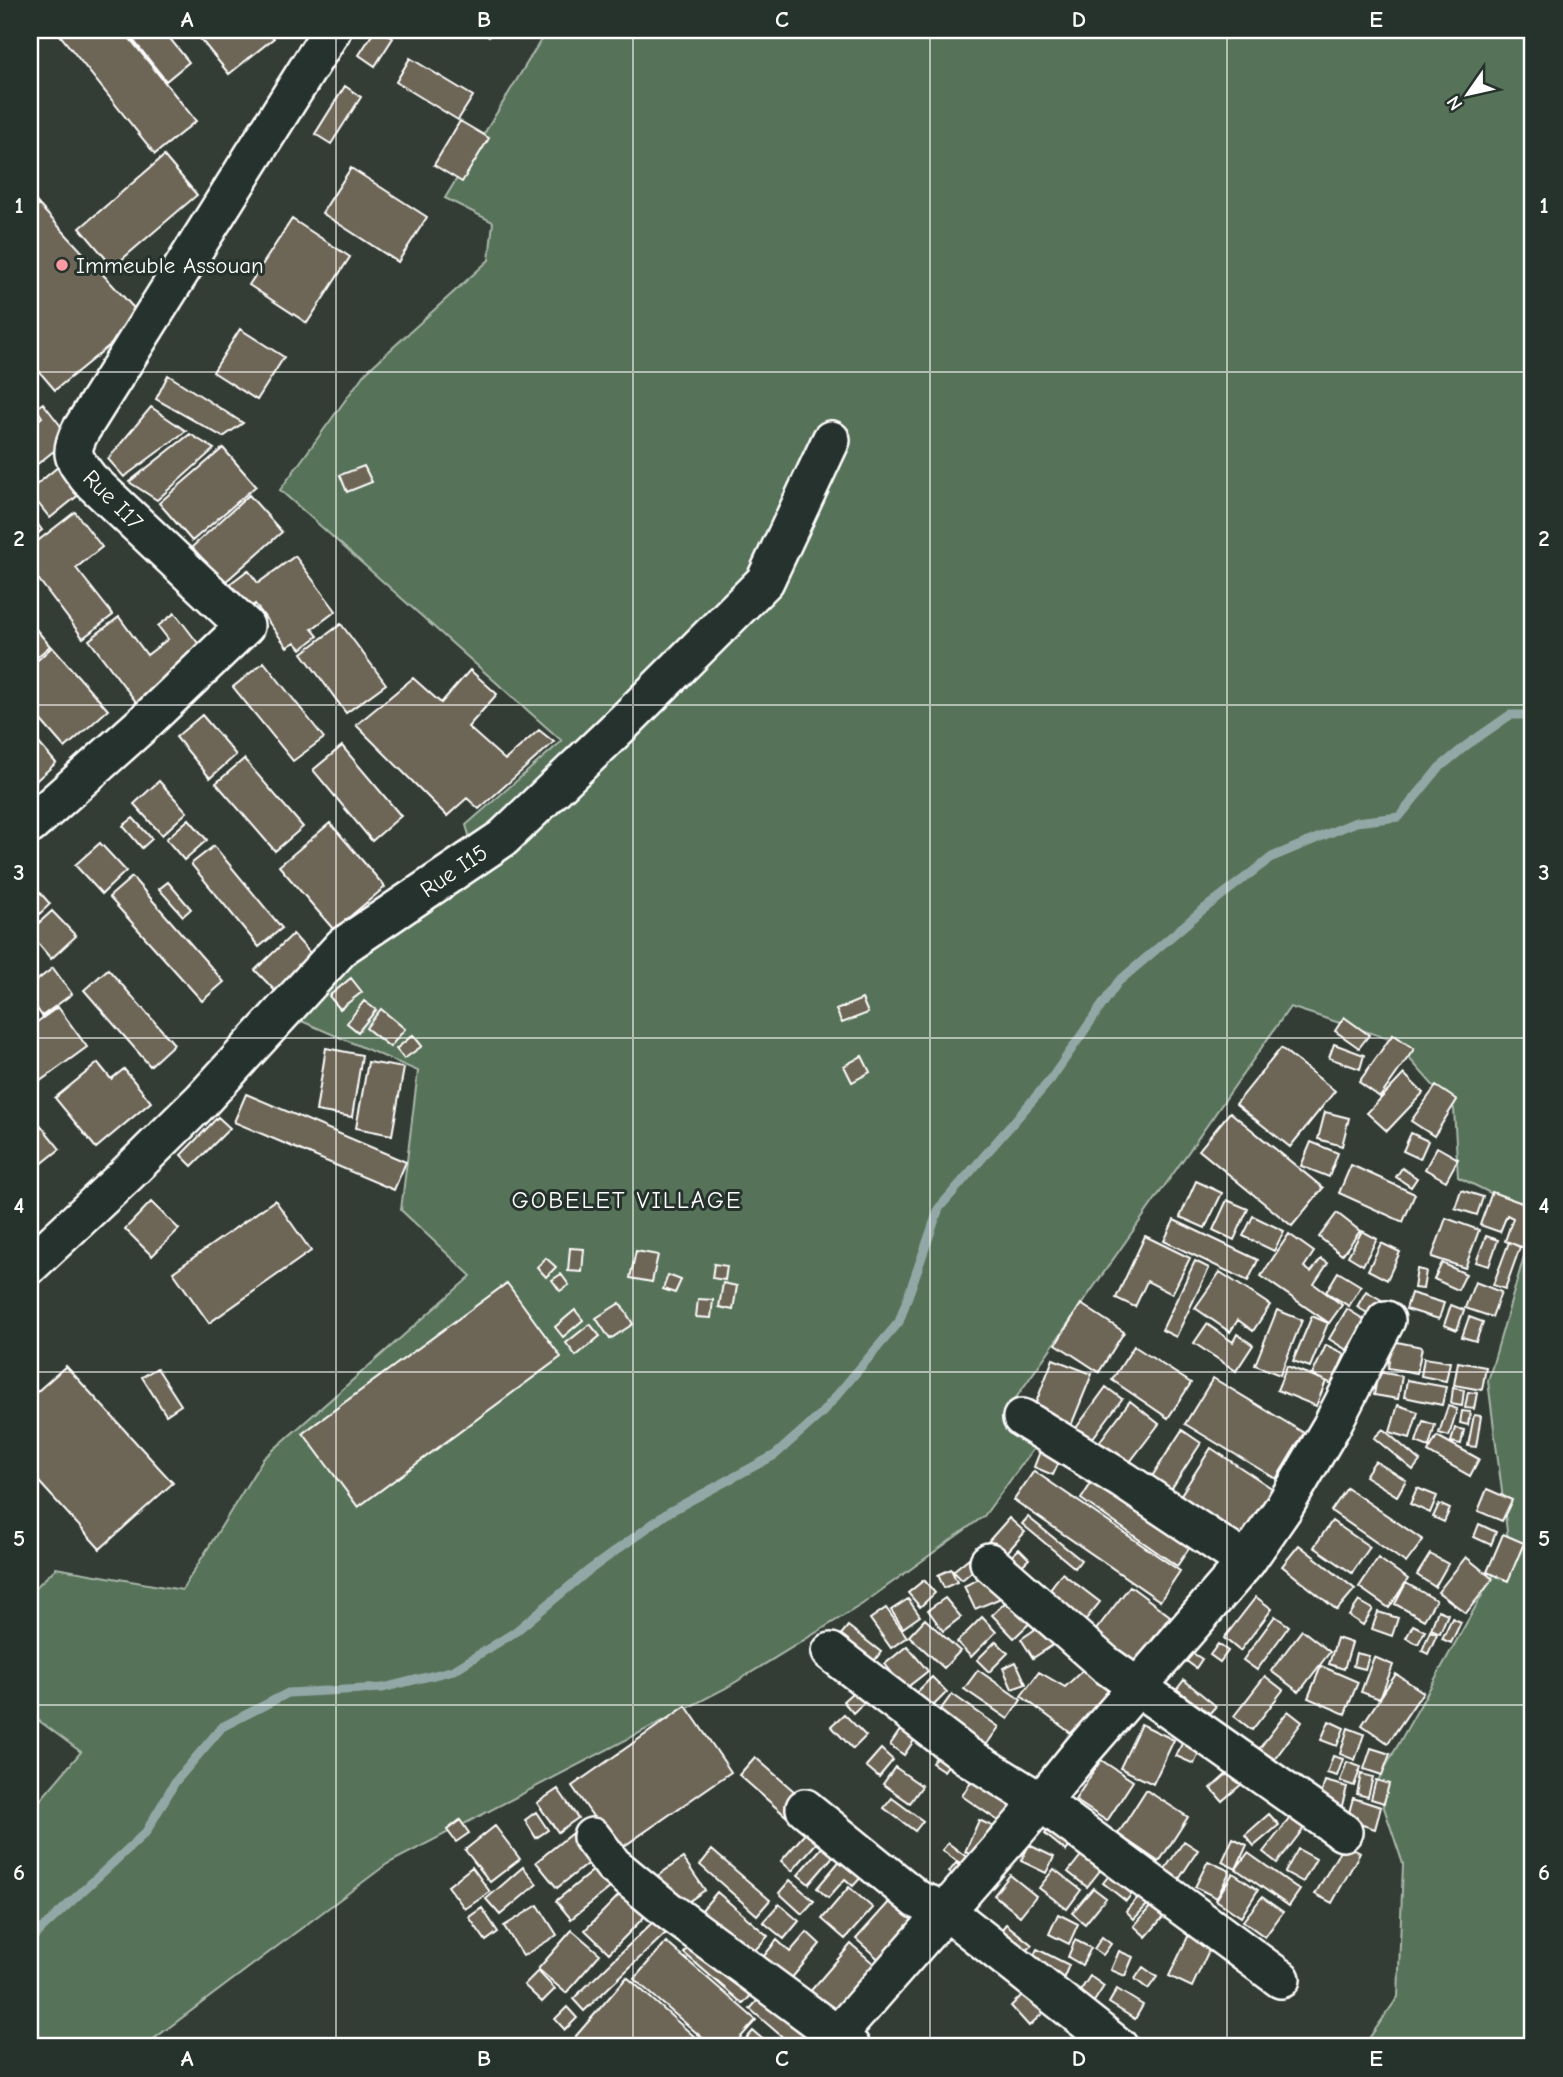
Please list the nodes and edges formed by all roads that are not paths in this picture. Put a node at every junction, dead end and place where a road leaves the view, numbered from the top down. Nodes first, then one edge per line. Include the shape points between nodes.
1 (332, 30) edge
2 (831, 440) dead end
3 (30, 825) edge
4 (30, 1265) edge
5 (1386, 1320) dead end
6 (1022, 1418) dead end
7 (989, 1562) dead end
8 (1247, 1562) junction
9 (831, 1652) dead end
10 (1138, 1688) junction
11 (1041, 1802) junction
12 (805, 1808) dead end
13 (1343, 1832) dead end
14 (592, 1836) dead end
15 (945, 1910) junction
16 (1281, 1979) dead end
17 (838, 2043) edge
18 (1119, 2047) edge

1 - 3 street, Rue I17 via 80,430 73,450 89,479 245,626
2 - 4 street, Rue I15 via 765,581 503,838 343,946 202,1100
5 - 8 street via 1331,1427
6 - 8 street
7 - 10 street
8 - 10 street
9 - 11 street via 967,1756
10 - 11 street
10 - 13 street
11 - 15 street
11 - 16 street
12 - 15 street via 918,1900
14 - 17 street via 613,1865
15 - 17 street
15 - 18 street

